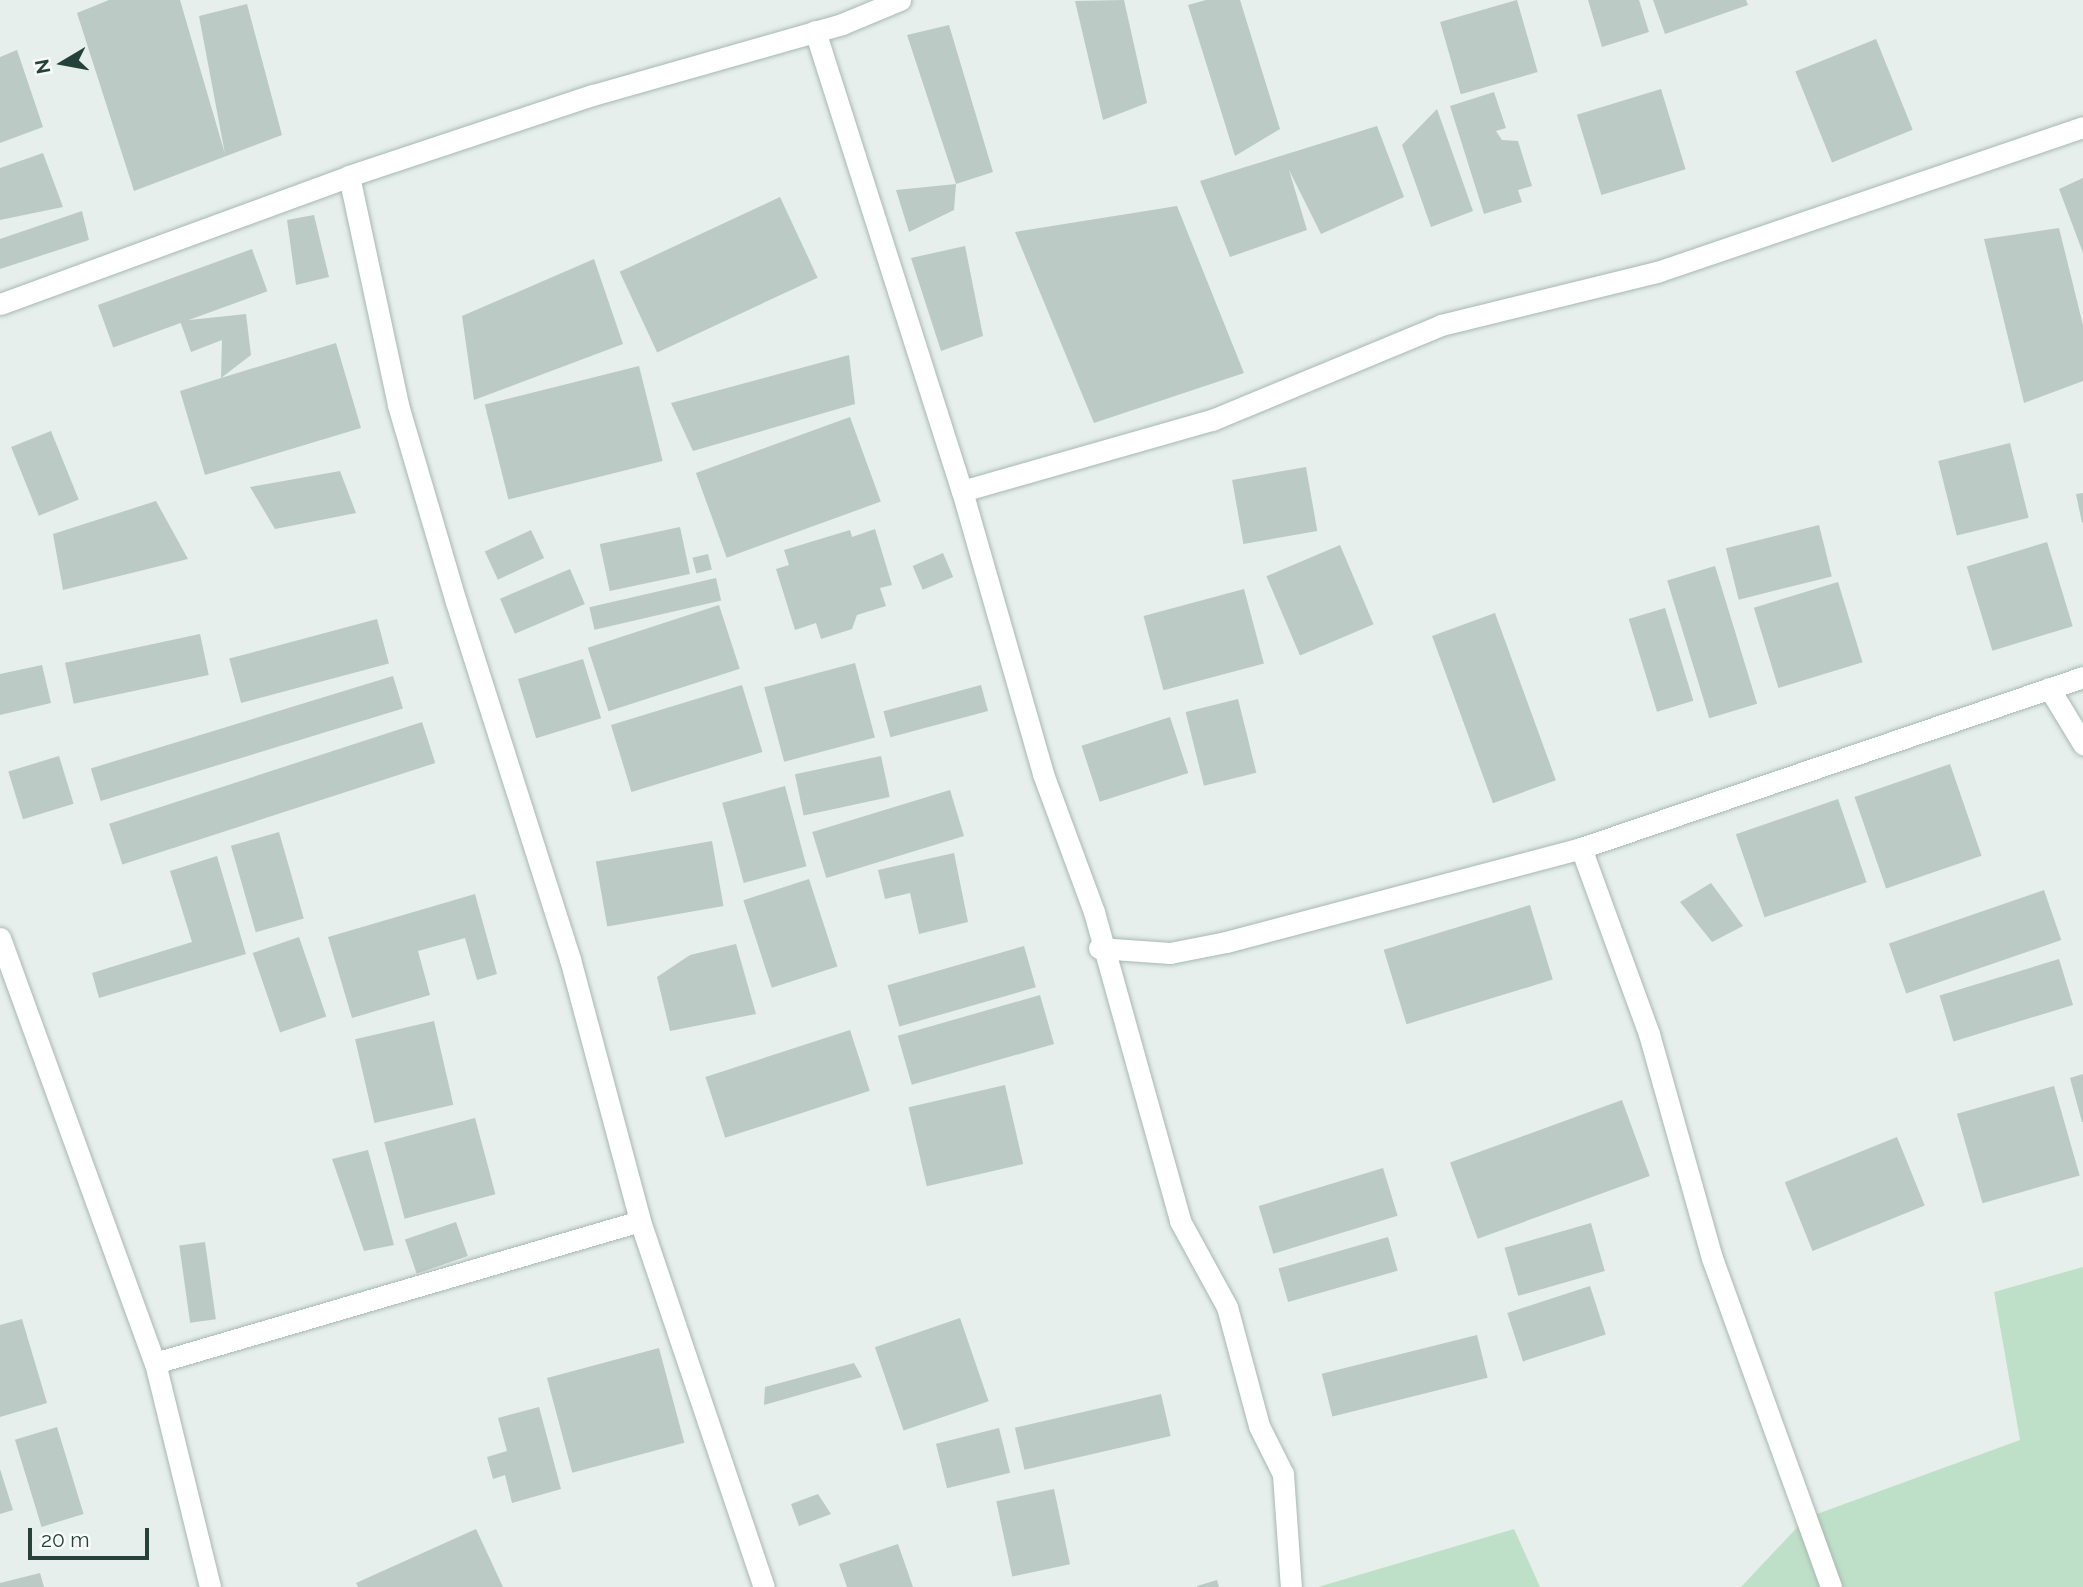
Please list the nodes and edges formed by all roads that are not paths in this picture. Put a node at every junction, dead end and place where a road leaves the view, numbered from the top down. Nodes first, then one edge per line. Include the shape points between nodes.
1 (900, 0) edge
2 (815, 31) junction
3 (2083, 127) edge
4 (349, 176) junction
5 (0, 304) edge
6 (962, 491) junction
7 (2083, 677) edge
8 (2049, 688) junction
9 (2083, 744) edge
10 (1581, 848) junction
11 (0, 938) edge
12 (1099, 948) junction
13 (640, 1221) junction
14 (155, 1363) junction
15 (210, 1587) edge
16 (764, 1587) edge
17 (1291, 1587) edge
18 (1831, 1587) edge

1 - 2 street
2 - 4 street via 593,95
2 - 6 street
3 - 6 street via 1657,272 1441,325 1212,419
4 - 5 street
4 - 13 street via 398,405 570,958
6 - 12 street via 1043,775 1094,912
7 - 8 street
8 - 9 street
8 - 10 street
10 - 12 street via 1226,942 1170,953
10 - 18 street via 1649,1034 1712,1258
11 - 14 street
12 - 17 street via 1180,1221 1227,1307 1259,1426 1283,1474
13 - 14 street
13 - 16 street
14 - 15 street

